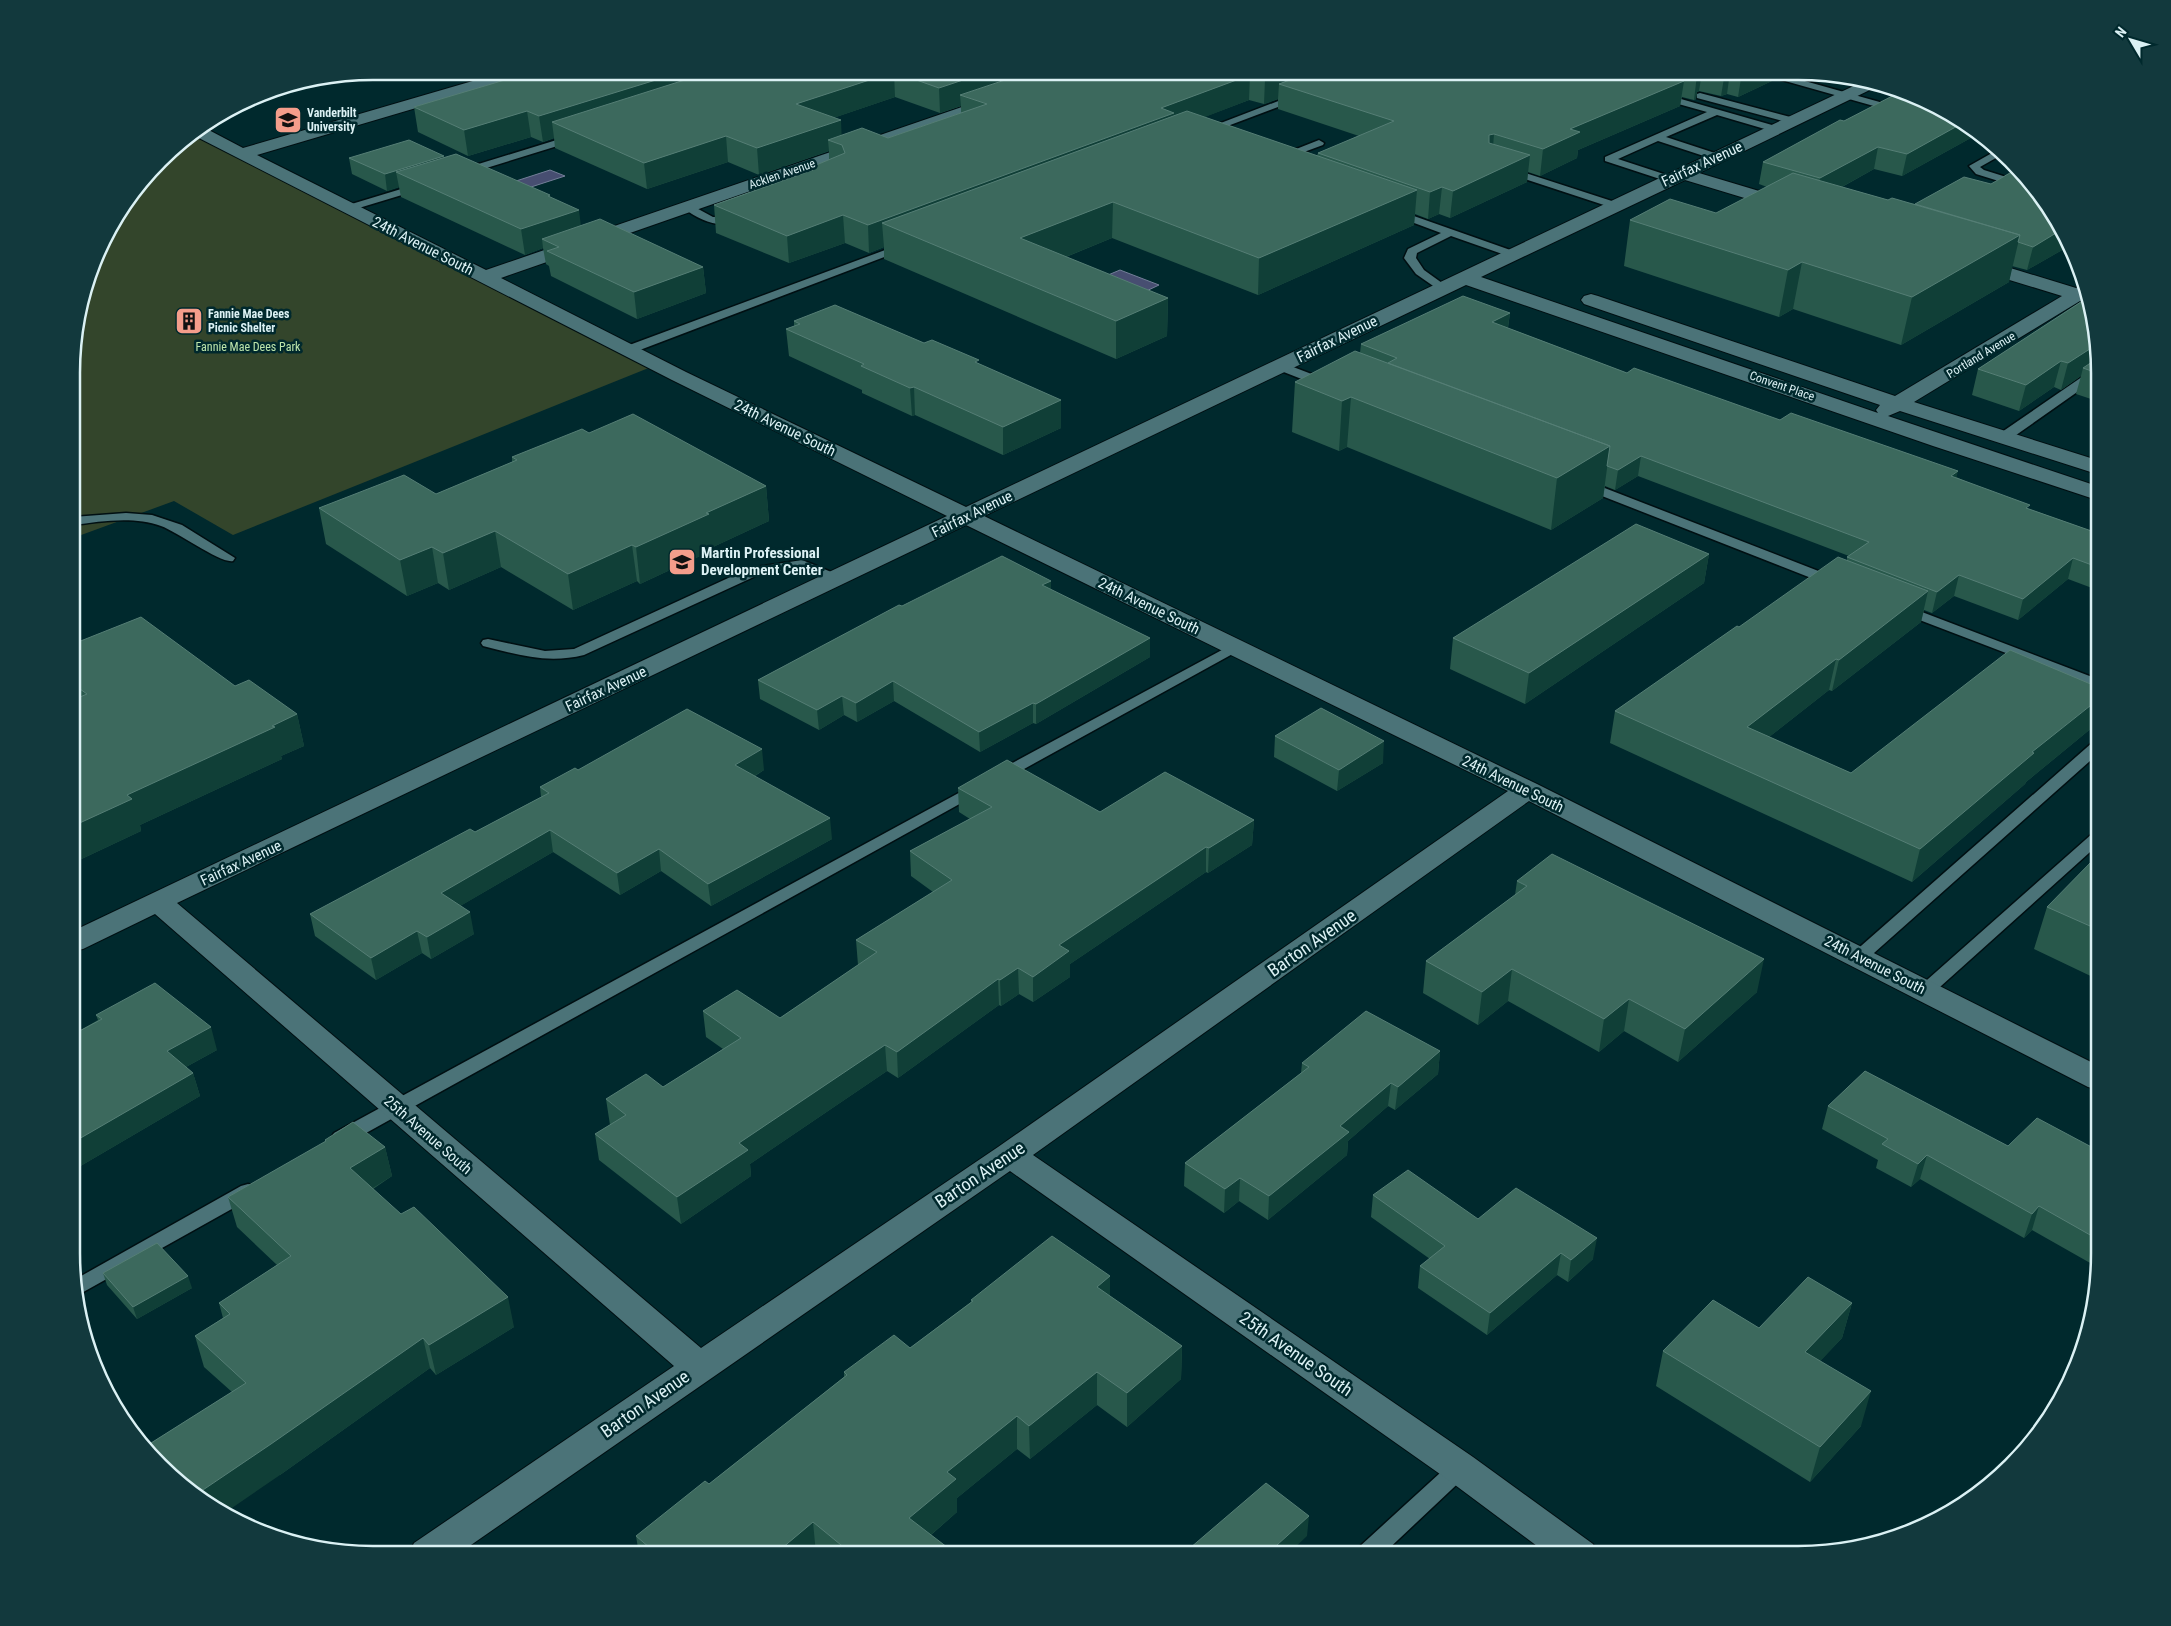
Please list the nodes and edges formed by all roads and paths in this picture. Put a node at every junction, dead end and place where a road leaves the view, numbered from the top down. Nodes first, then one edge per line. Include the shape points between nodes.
1 (494, 80) edge
2 (1792, 80) edge
3 (1661, 86) edge
4 (1863, 88) edge
5 (1310, 92) edge
6 (1650, 93) edge
7 (1014, 94) edge
8 (1847, 95) junction
9 (1716, 112) junction
10 (1908, 113) edge
11 (1794, 121) junction
12 (1775, 129) junction
13 (589, 133) edge
14 (203, 134) edge
15 (1658, 138) junction
16 (1218, 139) edge
17 (1318, 143) dead end
18 (241, 154) junction
19 (1267, 154) edge
20 (1993, 155) edge
21 (1717, 157) junction
22 (1500, 168) edge
23 (1675, 176) junction
24 (449, 177) edge
25 (430, 183) edge
26 (1996, 194) edge
27 (1614, 205) junction
28 (689, 207) junction
29 (1380, 207) edge
30 (349, 208) junction
31 (1807, 211) edge
32 (744, 214) edge
33 (1451, 232) junction
34 (918, 240) edge
35 (1512, 254) junction
36 (1958, 258) edge
37 (1488, 266) junction
38 (485, 278) junction
39 (1464, 278) junction
40 (1443, 288) junction
41 (2079, 292) edge
42 (2081, 296) edge
43 (628, 350) junction
44 (1280, 366) junction
45 (2091, 376) edge
46 (1339, 388) edge
47 (1898, 404) junction
48 (1873, 418) junction
49 (2004, 437) junction
50 (2091, 465) edge
51 (1572, 480) edge
52 (2091, 491) edge
53 (968, 516) junction
54 (80, 520) edge
55 (176, 527) joint
56 (228, 558) dead end
57 (836, 579) junction
58 (1849, 588) edge
59 (1886, 602) edge
60 (488, 643) dead end
61 (1233, 648) junction
62 (2091, 682) edge
63 (2091, 753) edge
64 (1527, 790) junction
65 (2091, 843) edge
66 (158, 902) junction
67 (80, 939) edge
68 (1859, 957) junction
69 (1926, 991) junction
70 (2091, 1075) edge
71 (396, 1107) junction
72 (325, 1147) edge
73 (1010, 1155) junction
74 (265, 1181) edge
75 (82, 1284) edge
76 (698, 1367) junction
77 (1460, 1468) junction
78 (440, 1546) edge
79 (1375, 1546) edge
80 (1567, 1546) edge

1 - 18 street
2 - 8 lane
3 - 11 lane
4 - 8 street, Fairfax Avenue
5 - 16 lane via 1199,134
6 - 9 lane
7 - 28 street, Acklen Avenue via 819,167 747,192
8 - 10 lane
8 - 11 street, Fairfax Avenue
9 - 12 lane
9 - 15 lane
11 - 12 street, Fairfax Avenue
12 - 21 street, Fairfax Avenue
13 - 24 lane
14 - 18 street, 24th Avenue South
15 - 21 lane
15 - 23 lane via 1609,159
17 - 19 lane via 1283,158
18 - 30 street, 24th Avenue South
20 - 26 lane via 1974,166 1980,172 2015,183
21 - 23 street, Fairfax Avenue
22 - 27 lane
23 - 27 street, Fairfax Avenue
23 - 31 street
25 - 30 lane
27 - 35 street, Fairfax Avenue
28 - 32 lane via 707,220 727,220
28 - 38 street, Acklen Avenue
29 - 33 lane
30 - 38 street, 24th Avenue South
33 - 35 lane
33 - 40 lane via 1412,251 1410,258 1420,272
34 - 43 lane
35 - 37 street, Fairfax Avenue
36 - 41 street
37 - 39 street, Fairfax Avenue
37 - 47 street, Convent Place
38 - 43 street, 24th Avenue South
39 - 40 street, Fairfax Avenue
39 - 48 street, Convent Place
40 - 44 street, Fairfax Avenue
42 - 47 street, Portland Avenue
43 - 53 street, 24th Avenue South
44 - 46 lane
44 - 53 street, Fairfax Avenue
45 - 49 lane
47 - 48 street, Portland Avenue
47 - 49 street, Convent Place
48 - 52 street, Convent Place
49 - 50 street, Convent Place
51 - 58 lane
53 - 57 street, Fairfax Avenue
53 - 61 street, 24th Avenue South
54 - 55 lane via 128,516
55 - 56 lane
57 - 60 lane via 802,564 755,571 564,656 549,657
57 - 66 street, Fairfax Avenue
59 - 62 lane
61 - 64 street, 24th Avenue South
61 - 71 lane
63 - 68 lane
64 - 68 street, 24th Avenue South
64 - 73 street, Barton Avenue
65 - 69 lane
66 - 67 street, Fairfax Avenue
66 - 71 street, 25th Avenue South
68 - 69 street, 24th Avenue South
69 - 70 street, 24th Avenue South
71 - 72 lane
71 - 76 street, 25th Avenue South
73 - 76 street, Barton Avenue
73 - 77 street, 25th Avenue South
74 - 75 lane
76 - 78 street, Barton Avenue
77 - 79 lane
77 - 80 street, 25th Avenue South

